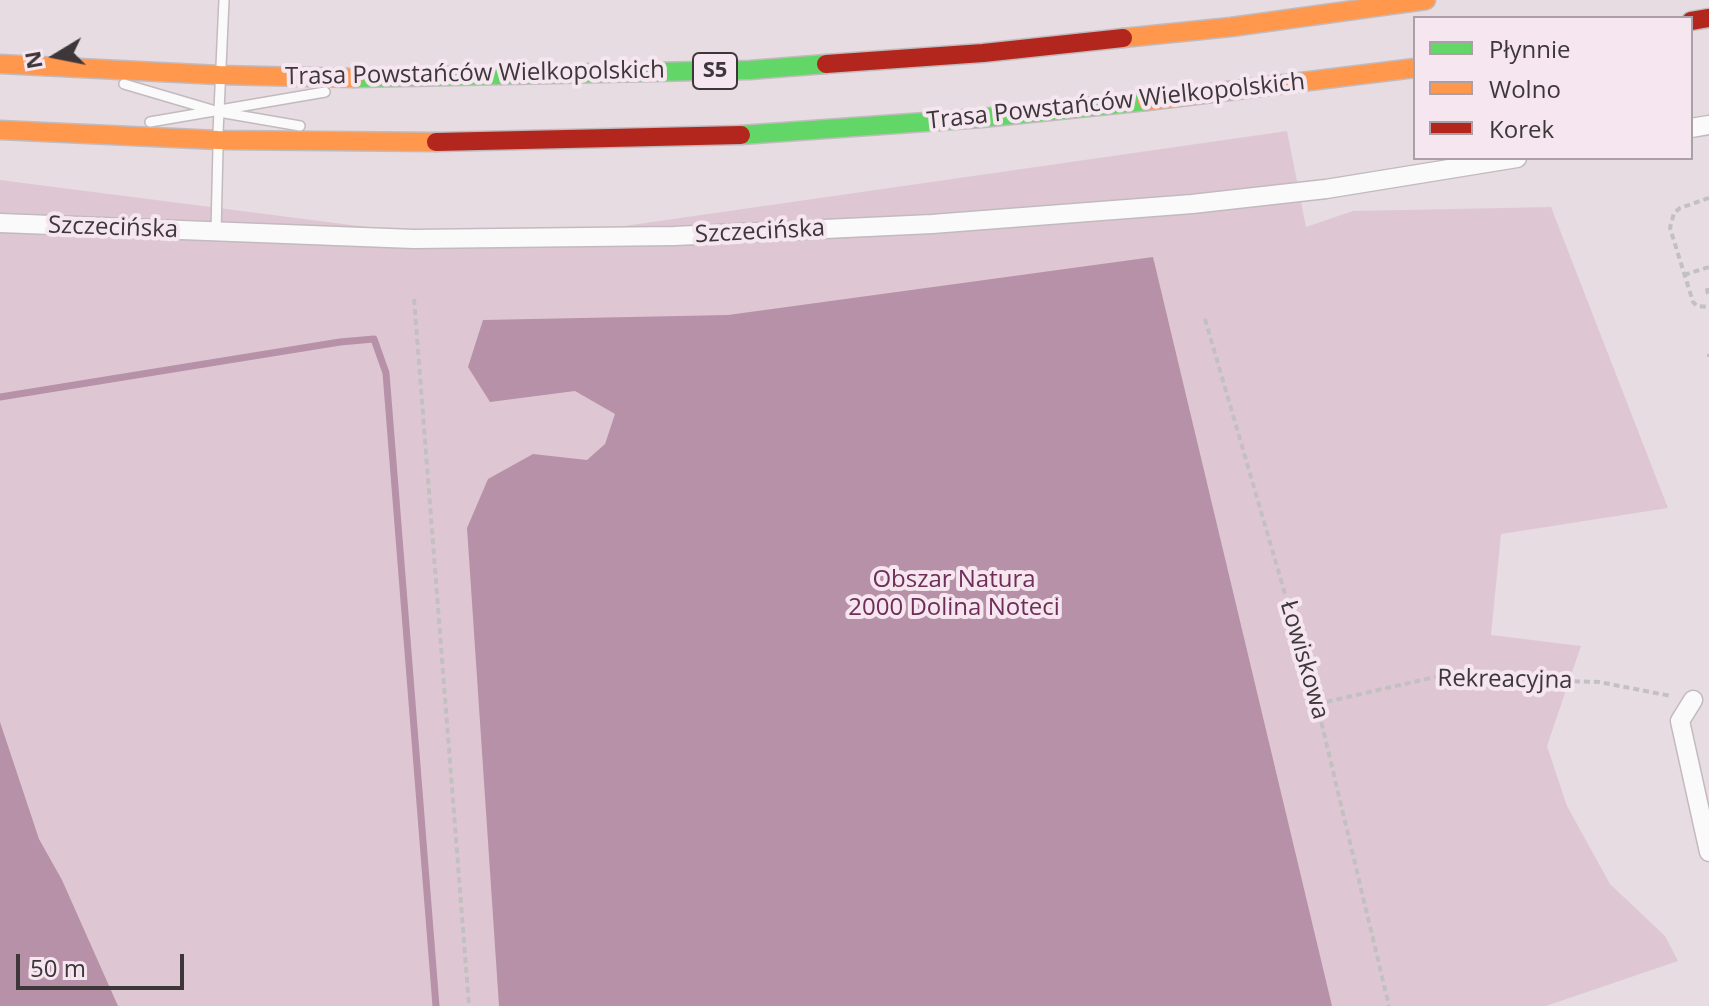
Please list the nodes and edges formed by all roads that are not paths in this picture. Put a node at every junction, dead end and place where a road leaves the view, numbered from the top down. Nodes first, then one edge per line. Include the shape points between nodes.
1 (224, 0) edge
2 (1426, 0) edge
3 (0, 64) edge
4 (1413, 68) edge
5 (71, 69) junction
6 (219, 75) junction
7 (395, 79) junction
8 (219, 112) junction
9 (143, 123) dead end
10 (128, 125) dead end
11 (306, 127) dead end
12 (0, 130) edge
13 (321, 130) dead end
14 (68, 135) junction
15 (218, 140) junction
16 (393, 143) junction
17 (1505, 160) edge
18 (0, 223) edge
19 (216, 232) junction
20 (1693, 700) road end
21 (1709, 852) edge

1 - 6 lane
2 - 7 highway, Trasa Powstańców Wielkopolskich / S5 via 967,55 750,70
3 - 5 highway, Trasa Powstańców Wielkopolskich / S5
4 - 16 highway, Trasa Powstańców Wielkopolskich via 982,118 756,135
5 - 6 highway, Trasa Powstańców Wielkopolskich / S5
5 - 8 lane
6 - 7 highway, Trasa Powstańców Wielkopolskich / S5
6 - 8 lane
7 - 8 lane
8 - 9 lane
8 - 11 lane
8 - 15 lane
10 - 14 lane
12 - 14 highway, Trasa Powstańców Wielkopolskich
13 - 16 lane
14 - 15 highway, Trasa Powstańców Wielkopolskich
15 - 16 highway, Trasa Powstańców Wielkopolskich
15 - 19 lane
17 - 19 street, Szczecińska via 1207,203 932,224 674,236 414,239
18 - 19 street, Szczecińska
20 - 21 street via 1680,721

